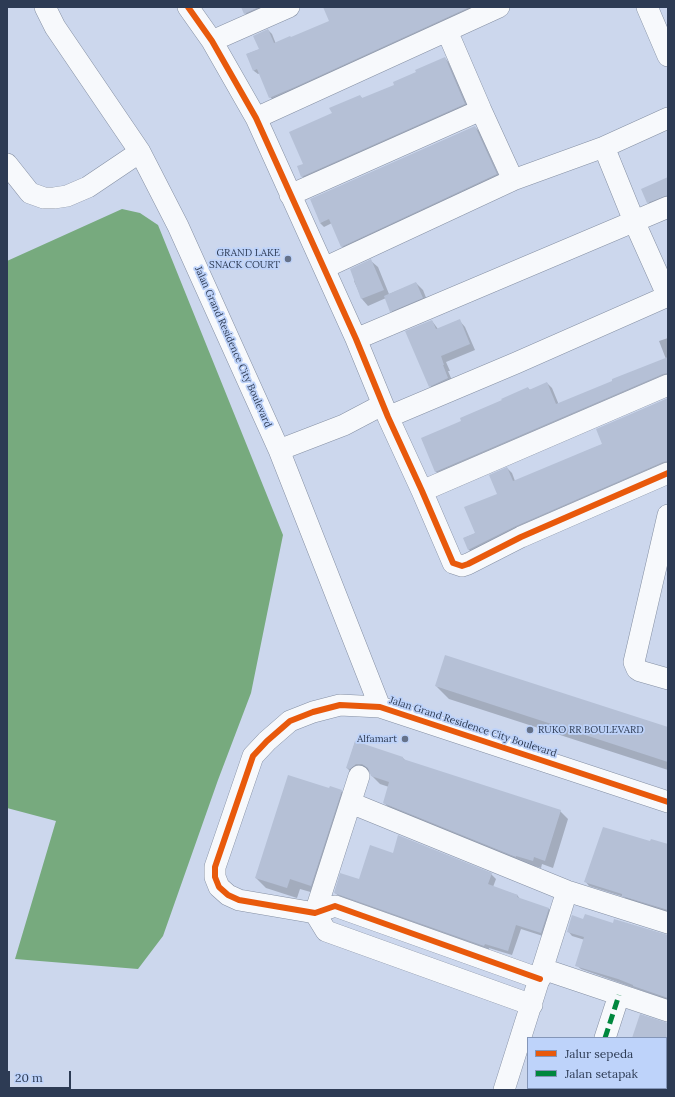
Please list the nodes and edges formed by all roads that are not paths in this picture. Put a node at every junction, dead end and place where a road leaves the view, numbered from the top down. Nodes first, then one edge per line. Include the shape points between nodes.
1 (45, 7) edge
2 (188, 7) edge
3 (289, 7) edge
4 (499, 7) edge
5 (647, 7) edge
6 (662, 27) edge
7 (447, 30) junction
8 (212, 41) junction
9 (668, 56) edge
10 (481, 110) junction
11 (256, 118) junction
12 (668, 118) edge
13 (604, 147) junction
14 (140, 152) junction
15 (7, 164) edge
16 (513, 180) junction
17 (290, 195) junction
18 (668, 207) edge
19 (634, 221) junction
20 (324, 268) junction
21 (668, 297) edge
22 (356, 339) junction
23 (668, 385) edge
24 (385, 411) junction
25 (279, 450) junction
26 (668, 473) edge
27 (422, 491) junction
28 (668, 515) edge
29 (668, 679) edge
30 (380, 706) junction
31 (359, 776) dead end
32 (668, 802) edge
33 (351, 803) junction
34 (567, 891) junction
35 (315, 913) junction
36 (668, 923) edge
37 (541, 974) junction
38 (619, 995) junction
39 (532, 1005) junction
40 (668, 1011) edge
41 (605, 1037) edge
42 (504, 1090) edge

1 - 14 street, Jalan Grand Residence City Boulevard via 55,27
2 - 8 street
3 - 8 street
4 - 7 street
5 - 6 street
6 - 9 street
7 - 10 street
7 - 11 street
8 - 11 street
10 - 16 street
10 - 17 street
11 - 17 street
12 - 13 street
13 - 16 street
13 - 19 street
14 - 15 street via 88,187 67,196 54,198 44,198 30,193
14 - 25 street, Jalan Grand Residence City Boulevard via 178,226
16 - 20 street
17 - 20 street
18 - 19 street
19 - 21 street
19 - 22 street
20 - 22 street
21 - 24 street via 516,363
22 - 24 street
23 - 27 street
24 - 25 street
24 - 27 street
25 - 30 street, Jalan Grand Residence City Boulevard
26 - 27 street via 521,537 462,566 453,563
28 - 29 street via 634,662 640,671
30 - 32 street, Jalan Grand Residence City Boulevard
30 - 35 street, Jalan Grand Residence City Boulevard via 340,705 313,712 290,721 266,741 253,756 215,867 219,887 228,896
31 - 33 street
33 - 34 street
33 - 35 street
34 - 36 street
34 - 37 street
35 - 37 street via 335,906
35 - 39 street via 326,931
37 - 38 street
37 - 39 street
38 - 40 street
38 - 41 street
39 - 42 street

